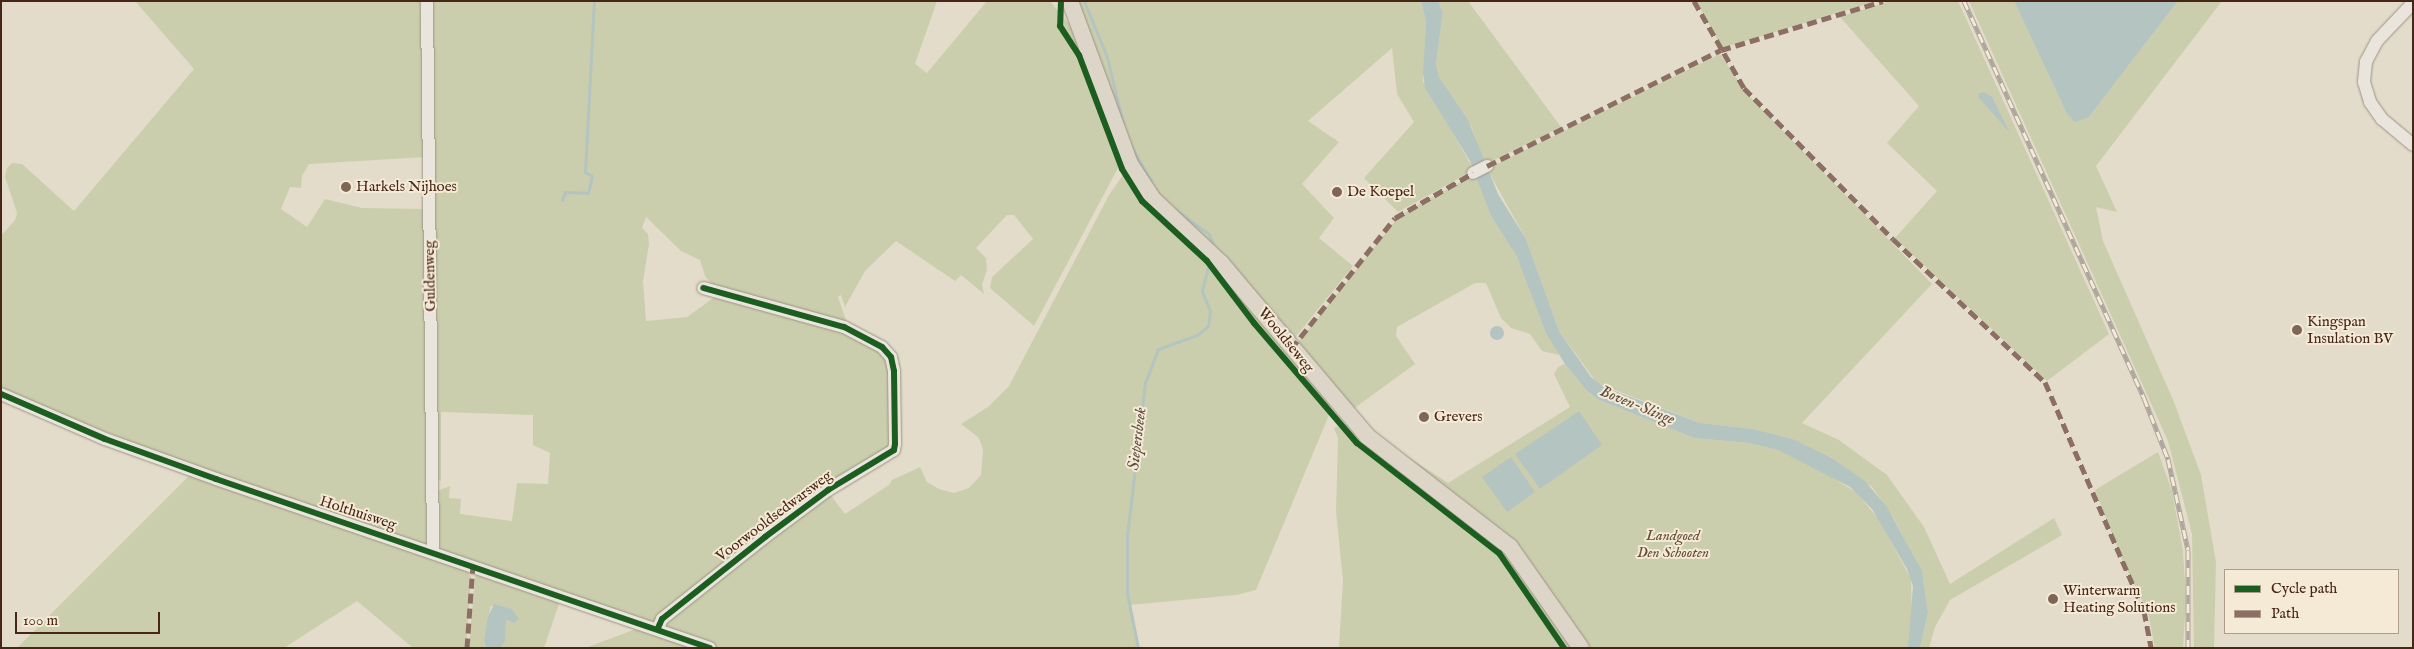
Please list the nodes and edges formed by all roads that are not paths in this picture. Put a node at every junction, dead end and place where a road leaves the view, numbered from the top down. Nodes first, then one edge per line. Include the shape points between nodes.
1 (426, 1) edge
2 (1070, 1) edge
3 (2413, 3) edge
4 (2413, 144) edge
5 (1487, 166) dead end
6 (1473, 173) dead end
7 (703, 288) dead end
8 (1, 394) edge
9 (433, 551) junction
10 (658, 628) junction
11 (710, 648) edge
12 (1581, 648) edge

1 - 9 street, Guldenweg
2 - 12 main road, Wooldseweg via 1130,164 1153,200 1221,263 1367,436 1510,547
3 - 4 street via 2377,42 2366,62 2364,82 2370,102 2382,119
5 - 6 street
7 - 10 street, Voorwooldsedwarsweg via 844,327 882,347 891,357 894,371 895,444 894,450 828,490 765,537 662,619
8 - 9 street, Holthuisweg via 105,439
9 - 10 street, Holthuisweg
10 - 11 street, Holthuisweg

